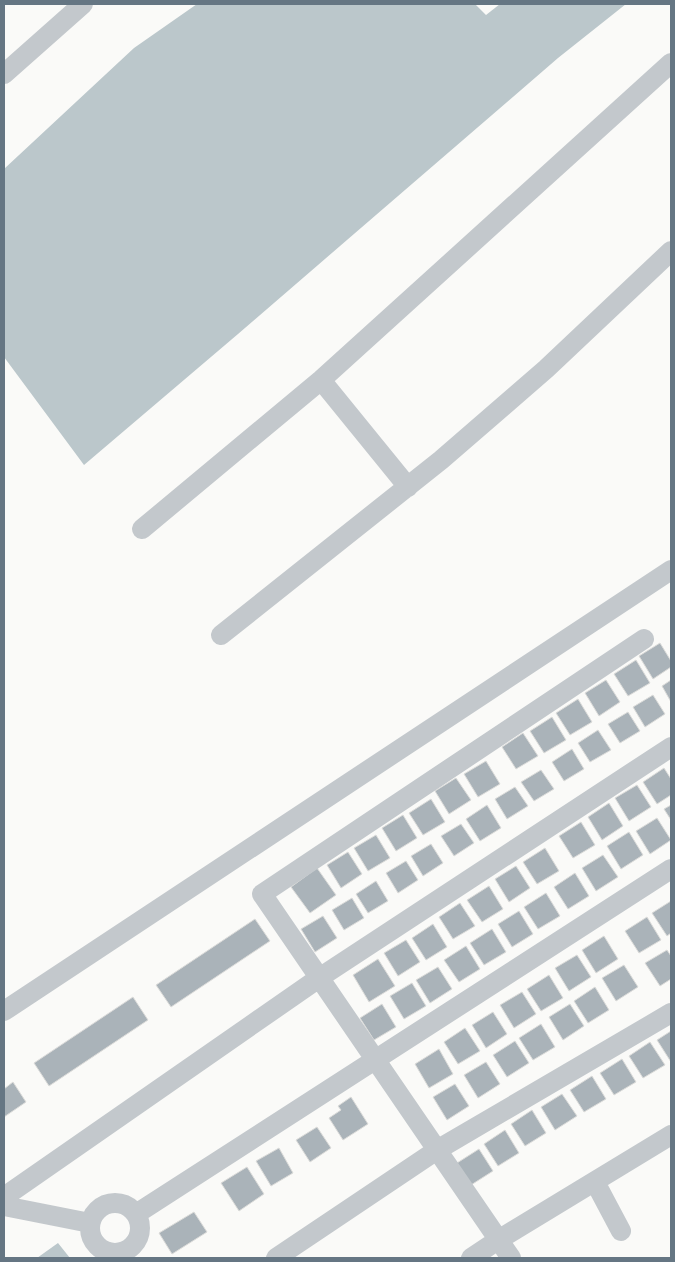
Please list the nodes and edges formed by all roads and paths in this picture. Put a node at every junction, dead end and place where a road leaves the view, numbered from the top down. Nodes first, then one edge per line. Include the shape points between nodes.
1 (83, 4) edge
2 (671, 63) edge
3 (4, 74) edge
4 (671, 251) edge
5 (321, 380) junction
6 (408, 487) junction
7 (142, 529) dead end
8 (671, 570) edge
9 (221, 635) dead end
10 (644, 639) dead end
11 (671, 747) edge
12 (671, 869) edge
13 (319, 978) junction
14 (4, 1011) edge
15 (671, 1013) edge
16 (376, 1061) junction
17 (671, 1135) edge
18 (437, 1150) junction
19 (595, 1182) junction
20 (4, 1197) edge
21 (4, 1206) edge
22 (136, 1214) junction
23 (90, 1223) junction
24 (622, 1232) dead end
25 (498, 1240) junction
26 (134, 1253) edge
27 (276, 1258) edge
28 (471, 1258) edge
29 (511, 1258) edge

1 - 3 street
2 - 5 street
4 - 6 street via 546,369
5 - 6 street
5 - 7 street
6 - 9 street
8 - 14 street
10 - 13 street via 262,894
11 - 13 street
12 - 16 street
13 - 16 street
13 - 20 street
15 - 18 street
16 - 18 street
16 - 22 street
17 - 19 street
18 - 25 street
18 - 27 street
19 - 24 street
19 - 25 street
21 - 23 street
22 - 23 street via 128,1206 112,1202 98,1209
22 - 26 street via 141,1226
23 - 26 street via 90,1232 98,1247 114,1253
25 - 28 street
25 - 29 street

